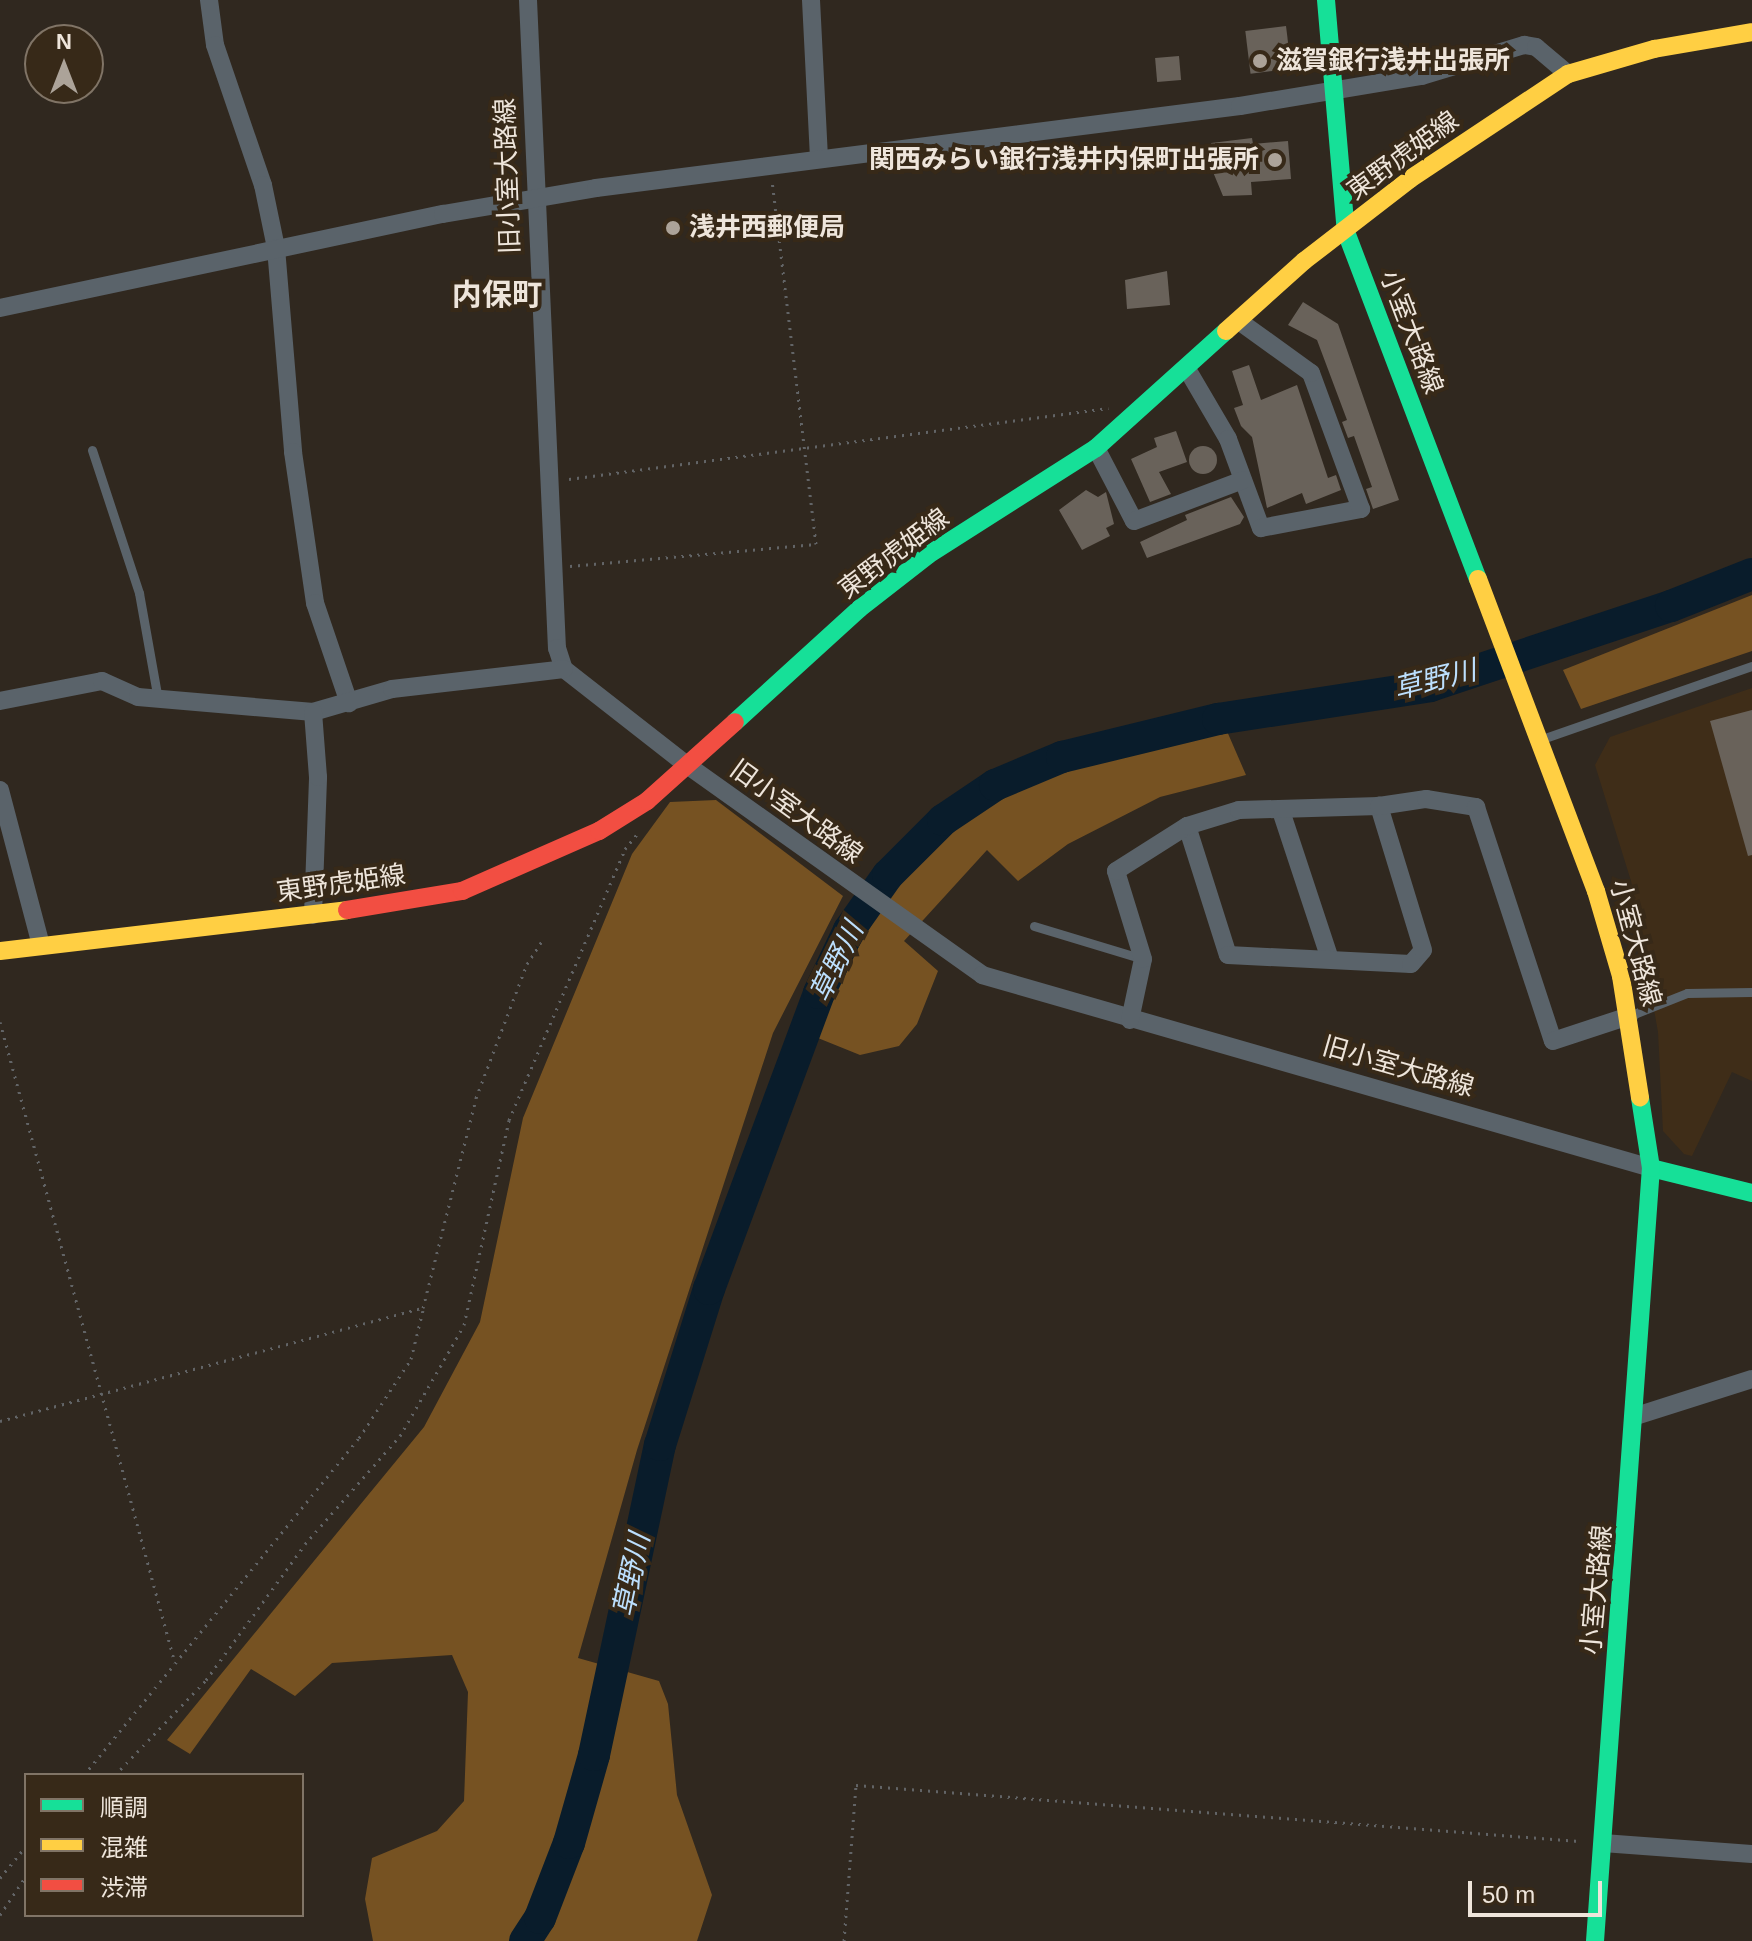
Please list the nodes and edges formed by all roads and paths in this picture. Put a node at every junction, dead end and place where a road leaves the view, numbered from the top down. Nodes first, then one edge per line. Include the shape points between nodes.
1 (209, 0) edge
2 (528, 0) edge
3 (811, 0) edge
4 (1326, 0) edge
5 (1752, 32) edge
6 (1568, 74) junction
7 (1333, 89) junction
8 (819, 159) junction
9 (770, 166) junction
10 (534, 198) junction
11 (1346, 232) junction
12 (276, 248) junction
13 (0, 308) edge
14 (1239, 321) junction
15 (1187, 369) junction
16 (1140, 412) junction
17 (805, 447) junction
18 (1096, 448) junction
19 (92, 450) dead end
20 (1243, 480) junction
21 (549, 482) junction
22 (553, 568) junction
23 (1752, 666) edge
24 (564, 669) junction
25 (158, 700) junction
26 (0, 701) edge
27 (349, 703) junction
28 (313, 712) junction
29 (1540, 735) junction
30 (687, 765) junction
31 (0, 790) edge
32 (1379, 806) junction
33 (1281, 811) junction
34 (1187, 826) junction
35 (642, 827) dead end
36 (313, 915) junction
37 (1034, 926) dead end
38 (543, 939) dead end
39 (41, 945) junction
40 (0, 951) edge
41 (1329, 956) junction
42 (1143, 959) junction
43 (1752, 992) edge
44 (1629, 1016) junction
45 (1130, 1020) junction
46 (0, 1022) edge
47 (1651, 1168) junction
48 (1752, 1193) edge
49 (423, 1308) junction
50 (1752, 1379) edge
51 (100, 1394) junction
52 (1636, 1416) junction
53 (0, 1421) edge
54 (175, 1663) junction
55 (86, 1773) edge
56 (117, 1773) edge
57 (1603, 1843) junction
58 (24, 1848) edge
59 (1752, 1854) edge
60 (0, 1878) edge
61 (24, 1879) edge
62 (0, 1915) edge
63 (844, 1941) edge
64 (1595, 1941) edge

1 - 12 street via 215,45 263,185
2 - 10 street, 旧小室大路線
3 - 8 street
4 - 7 main road, 小室大路線
5 - 6 main road, 東野虎姫線 via 1654,49
6 - 7 street via 1536,47 1524,45 1422,76
6 - 11 main road, 東野虎姫線 via 1410,179
7 - 8 street via 1053,134
7 - 11 main road, 小室大路線
8 - 9 street
9 - 10 street
9 - 17 path
10 - 12 street
10 - 21 street, 旧小室大路線
11 - 14 main road, 東野虎姫線 via 1304,261
11 - 29 main road, 小室大路線
12 - 13 street
12 - 27 street via 293,452 315,603
14 - 15 main road, 東野虎姫線
14 - 20 street via 1311,373 1361,509 1261,528
15 - 16 main road, 東野虎姫線
15 - 20 street via 1228,439
16 - 17 path via 1101,407
16 - 18 main road, 東野虎姫線
17 - 21 path
17 - 22 path via 816,544
18 - 20 street via 1134,521
18 - 30 main road, 東野虎姫線 via 928,555 859,609
19 - 25 lane via 139,593
21 - 22 street, 旧小室大路線
22 - 24 street, 旧小室大路線 via 557,648
23 - 29 lane
24 - 27 street via 392,689
24 - 30 street, 旧小室大路線
25 - 26 street via 102,681
25 - 28 street
27 - 28 street
28 - 36 street via 318,777
29 - 44 main road, 小室大路線 via 1596,891
30 - 36 main road, 東野虎姫線 via 647,801 527,866 462,891
30 - 45 street, 旧小室大路線 via 982,975
31 - 39 street
32 - 33 street
32 - 41 street via 1423,950 1411,964
32 - 44 street via 1426,799 1476,807 1553,1041
33 - 34 street via 1239,810
33 - 41 street
34 - 41 street via 1228,955
34 - 42 street via 1116,871
35 - 56 path via 625,849 509,1120 464,1325 400,1436 305,1544 206,1680
36 - 39 main road, 東野虎姫線
37 - 42 lane
38 - 49 path via 527,964 476,1098
39 - 40 main road, 東野虎姫線
42 - 45 street
43 - 44 lane via 1687,993
44 - 47 main road, 小室大路線
45 - 47 street, 旧小室大路線
46 - 51 path
47 - 48 main road
47 - 52 main road, 小室大路線
49 - 51 path
49 - 54 path via 411,1359 359,1438
50 - 52 street
51 - 53 path
51 - 54 path
52 - 57 main road, 小室大路線
54 - 55 path
57 - 59 street
57 - 63 path via 856,1785
57 - 64 main road, 小室大路線
58 - 60 path
61 - 62 path

